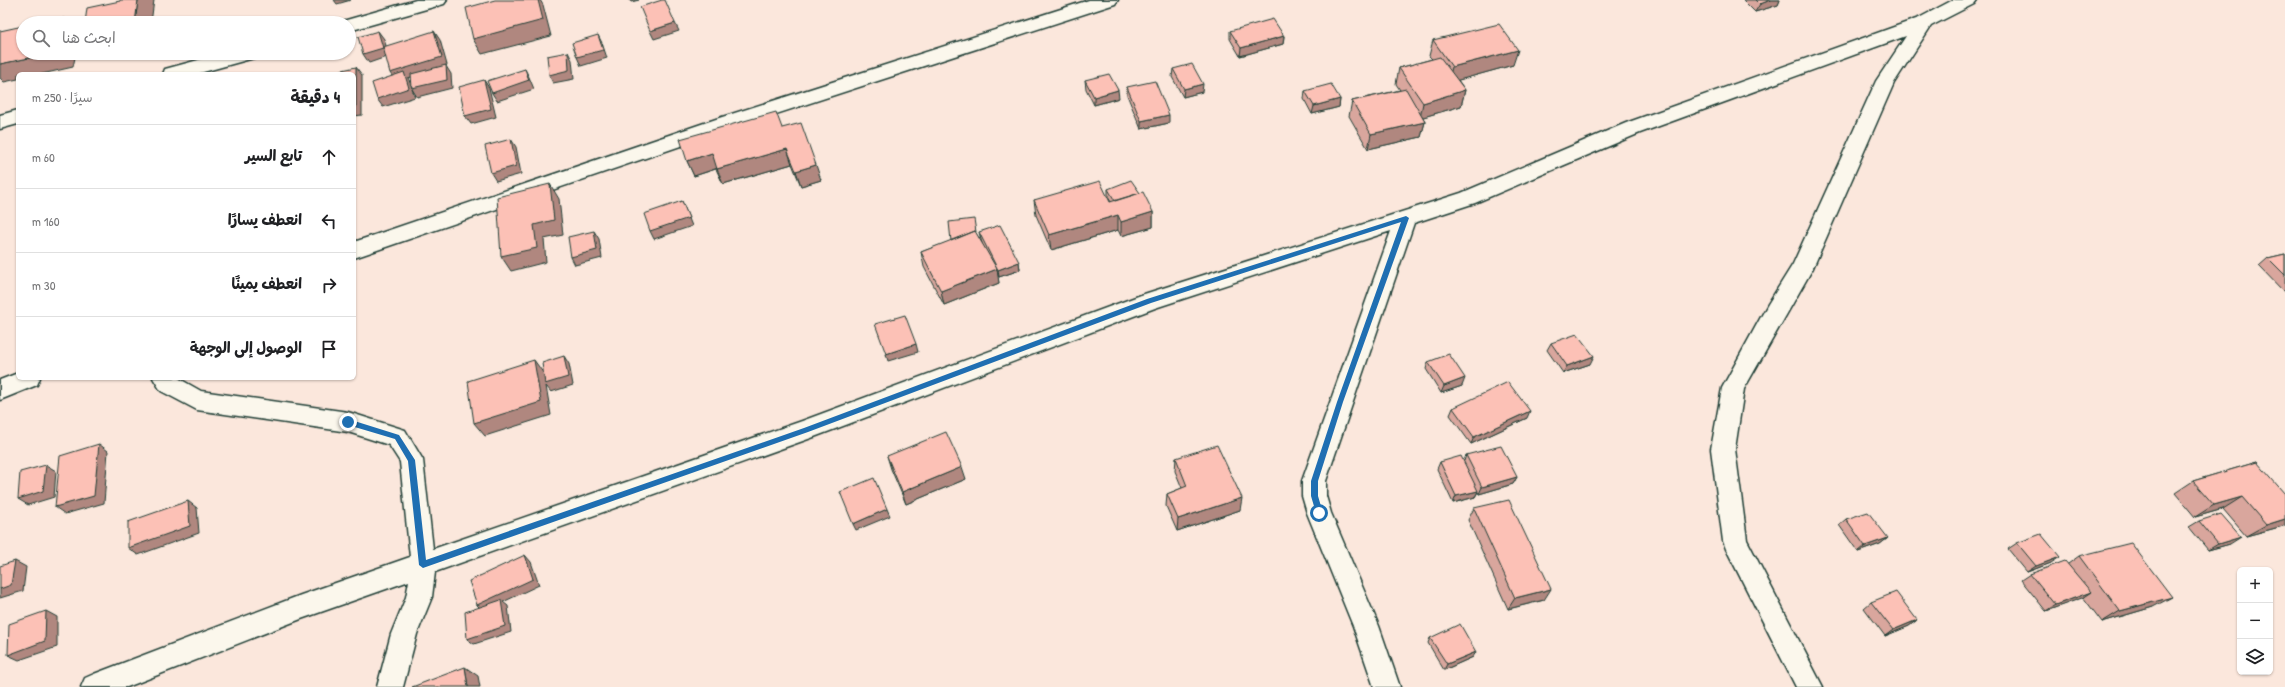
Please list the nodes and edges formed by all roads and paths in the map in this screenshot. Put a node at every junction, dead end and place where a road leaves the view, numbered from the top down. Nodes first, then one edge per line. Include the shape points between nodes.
1 (438, 0) edge
2 (1108, 0) edge
3 (1968, 0) edge
4 (1925, 22) junction
5 (356, 23) edge
6 (227, 60) edge
7 (196, 71) edge
8 (16, 118) edge
9 (0, 122) edge
10 (1406, 218) junction
11 (356, 249) edge
12 (24, 380) edge
13 (166, 380) edge
14 (0, 390) edge
15 (423, 565) junction
16 (94, 687) edge
17 (390, 687) edge
18 (1387, 687) edge
19 (1810, 687) edge

1 - 5 street
2 - 11 street via 726,123
3 - 4 street
4 - 10 street via 1633,128 1468,198
4 - 19 street via 1885,81 1802,268 1733,388 1724,449 1735,541
6 - 7 street
8 - 9 street
10 - 15 street via 1149,301 806,430
10 - 18 street via 1314,481 1314,496 1319,513 1366,626
12 - 14 street
13 - 15 street via 197,400 348,422 397,437 411,460
15 - 16 street via 301,607
15 - 17 street via 419,597 404,634

